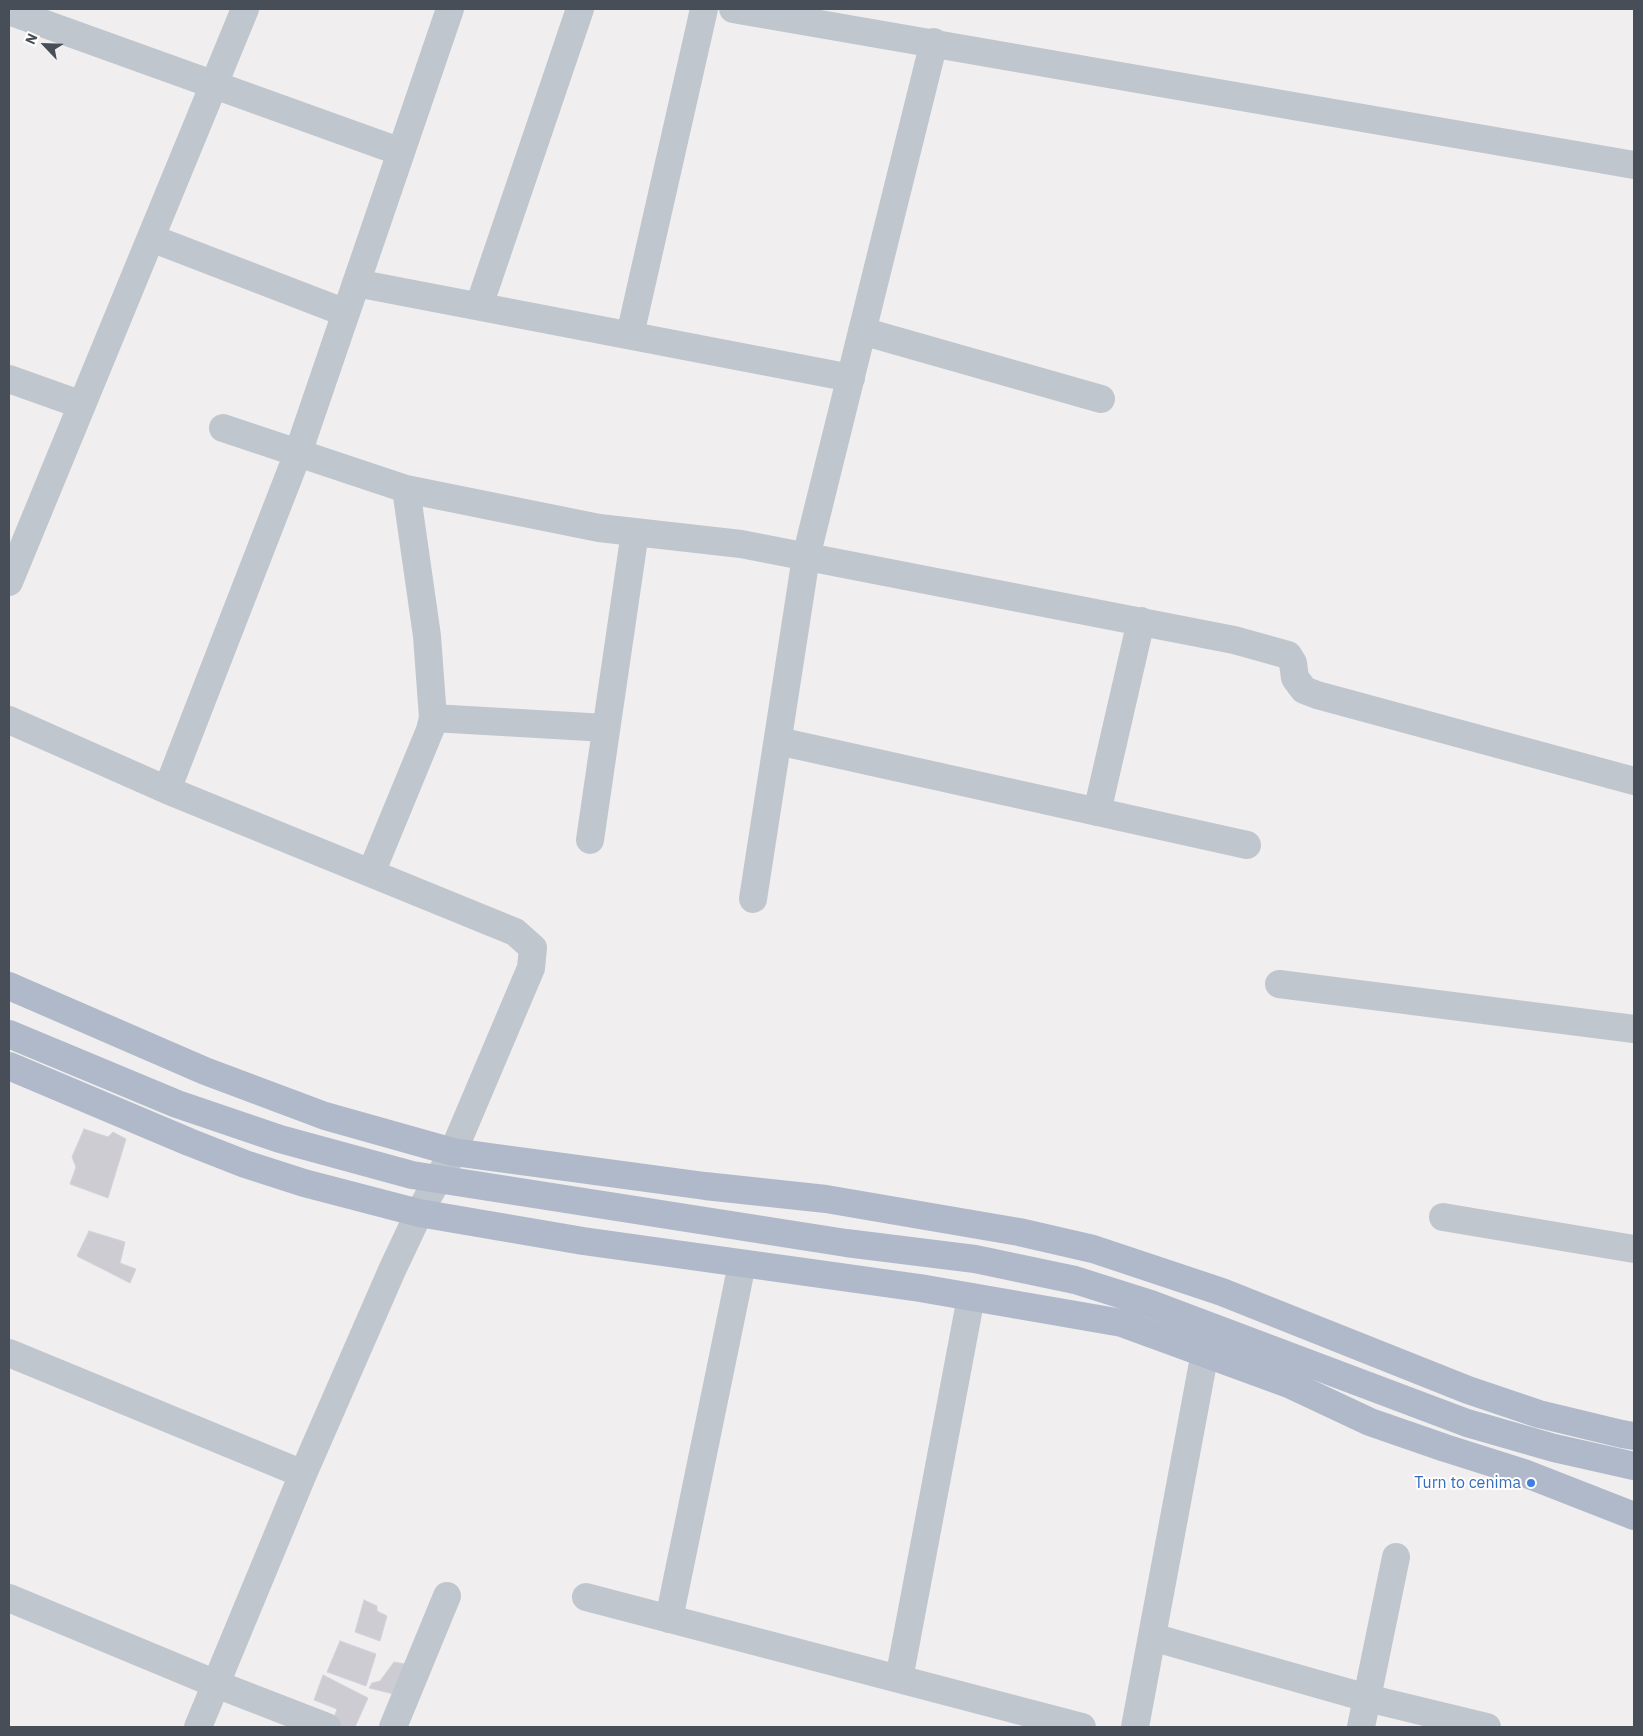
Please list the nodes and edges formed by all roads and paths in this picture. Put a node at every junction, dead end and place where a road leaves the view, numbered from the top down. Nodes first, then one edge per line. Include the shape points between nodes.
1 (245, 9) edge
2 (450, 9) edge
3 (580, 9) edge
4 (704, 9) edge
5 (734, 9) edge
6 (813, 15) edge
7 (12, 20) edge
8 (934, 42) junction
9 (213, 84) junction
10 (401, 152) junction
11 (1634, 165) edge
12 (151, 238) junction
13 (356, 283) junction
14 (479, 306) junction
15 (346, 313) junction
16 (862, 331) junction
17 (630, 335) junction
18 (851, 378) junction
19 (9, 379) edge
20 (1101, 399) dead end
21 (82, 405) junction
22 (223, 428) dead end
23 (298, 454) junction
24 (406, 489) junction
25 (634, 532) junction
26 (806, 557) junction
27 (9, 582) edge
28 (1141, 622) junction
29 (433, 718) junction
30 (9, 720) edge
31 (606, 728) junction
32 (778, 741) junction
33 (1634, 781) edge
34 (167, 790) junction
35 (1097, 812) junction
36 (590, 840) dead end
37 (1247, 845) dead end
38 (372, 873) junction
39 (753, 899) dead end
40 (1279, 984) dead end
41 (9, 986) edge
42 (1634, 1029) edge
43 (9, 1034) edge
44 (9, 1066) edge
45 (454, 1152) junction
46 (419, 1213) junction
47 (1443, 1217) dead end
48 (1634, 1249) edge
49 (742, 1264) junction
50 (971, 1297) junction
51 (1204, 1352) junction
52 (9, 1353) edge
53 (1634, 1436) edge
54 (1634, 1466) edge
55 (303, 1474) junction
56 (1634, 1516) edge
57 (1396, 1557) dead end
58 (447, 1596) dead end
59 (586, 1597) dead end
60 (9, 1598) edge
61 (669, 1619) junction
62 (1152, 1637) junction
63 (899, 1679) junction
64 (216, 1684) junction
65 (1367, 1698) junction
66 (198, 1727) edge
67 (327, 1727) edge
68 (393, 1727) edge
69 (1082, 1727) edge
70 (1135, 1727) edge
71 (1362, 1727) edge
72 (1487, 1727) edge

1 - 9 street
2 - 10 street
3 - 14 street
4 - 17 street
5 - 6 street
6 - 8 street
7 - 9 street
8 - 11 street
8 - 16 street
9 - 10 street
9 - 12 street
10 - 13 street
12 - 15 street
12 - 21 street
13 - 14 street
13 - 15 street
14 - 17 street
15 - 23 street
16 - 18 street
16 - 20 street
17 - 18 street
18 - 26 street
19 - 21 street
21 - 27 street
22 - 23 street
23 - 24 street
23 - 34 street
24 - 25 street via 599,528
24 - 29 street via 427,636
25 - 26 street via 741,544
25 - 31 street
26 - 28 street
26 - 32 street
28 - 33 street via 1234,640 1288,656 1293,663 1295,678 1304,690 1317,695
28 - 35 street
29 - 31 street
29 - 38 street
30 - 34 street
31 - 36 street
32 - 35 street
32 - 39 street
34 - 38 street
35 - 37 street
38 - 45 street via 514,932 533,948 532,968
40 - 42 street
41 - 45 main road via 205,1071 325,1116
43 - 54 main road, bridge via 177,1104 280,1139 412,1175 846,1244 975,1259 1075,1280 1151,1304 1467,1423 1554,1448
44 - 46 main road via 245,1164
45 - 46 street
45 - 53 main road via 826,1199 1019,1232 1093,1249 1222,1292 1468,1390 1540,1414
46 - 49 main road
46 - 55 street
47 - 48 street
49 - 50 main road
49 - 61 street
50 - 51 main road via 1122,1323
50 - 63 street
51 - 56 main road via 1289,1384 1370,1422 1524,1473
51 - 62 street
52 - 55 street
55 - 64 street
57 - 65 street
58 - 68 street
59 - 61 street
60 - 64 street
61 - 63 street
62 - 65 street
62 - 70 street
63 - 69 street
64 - 66 street
64 - 67 street
65 - 71 street
65 - 72 street

